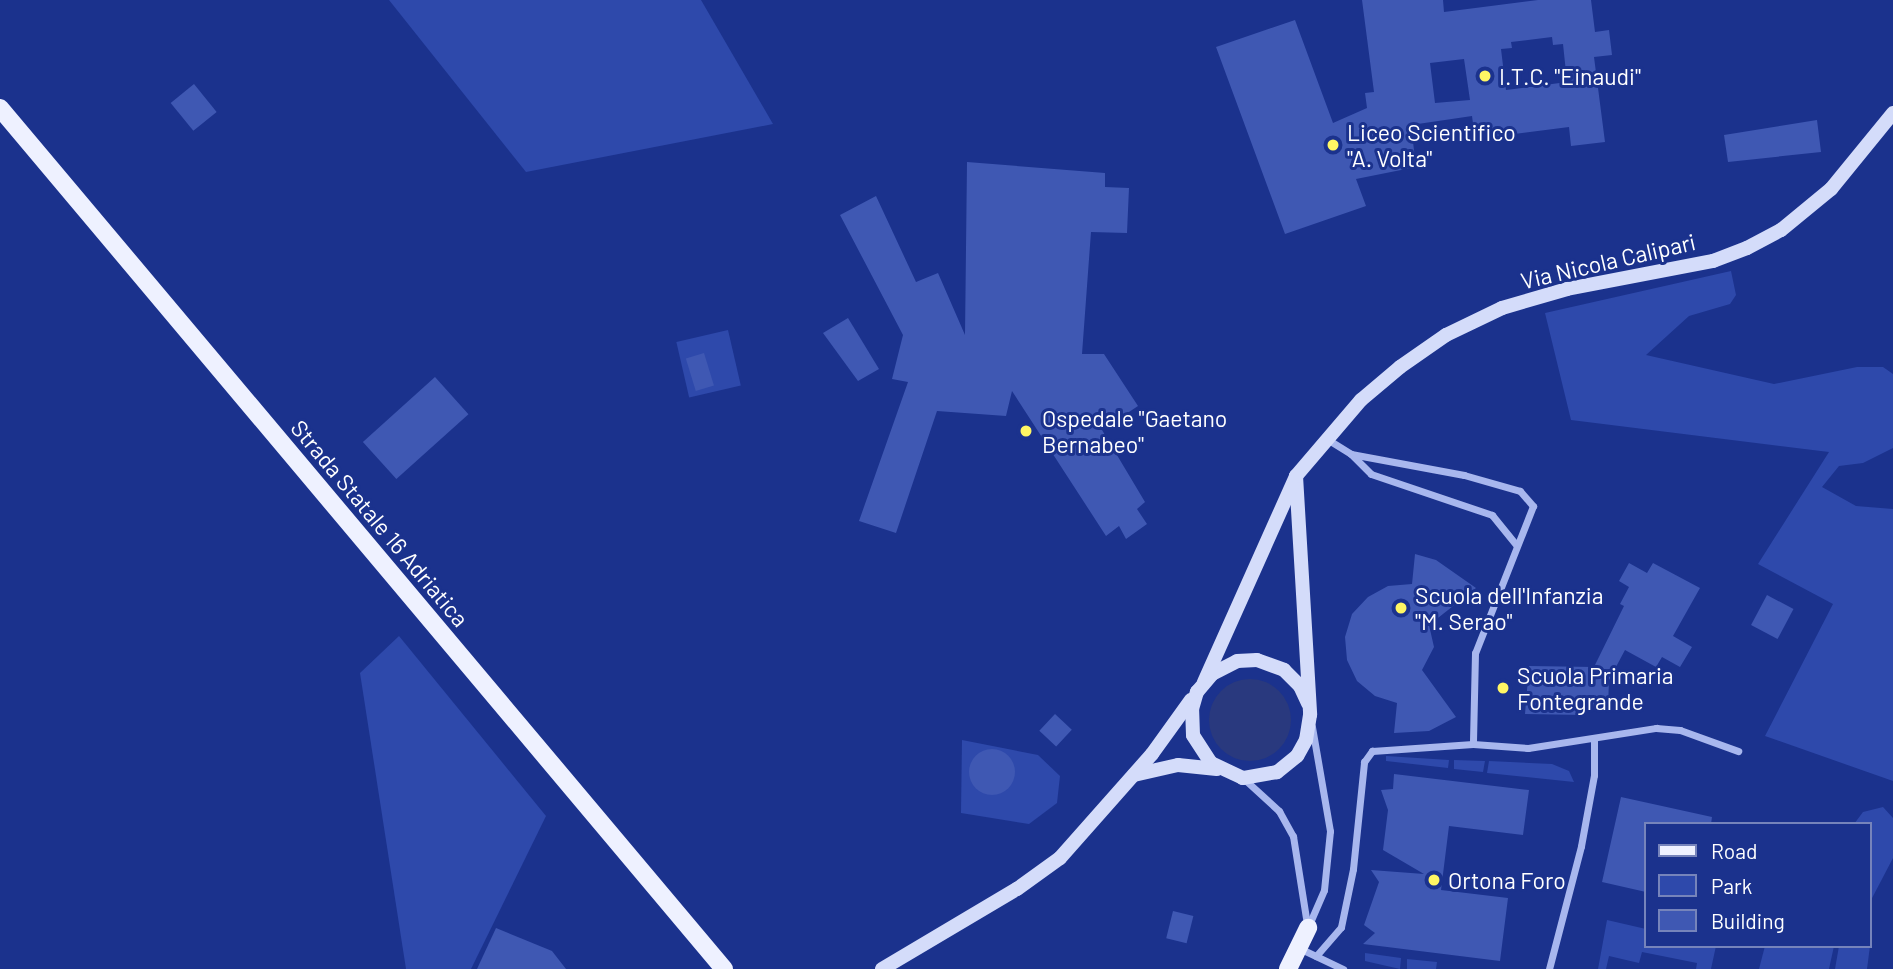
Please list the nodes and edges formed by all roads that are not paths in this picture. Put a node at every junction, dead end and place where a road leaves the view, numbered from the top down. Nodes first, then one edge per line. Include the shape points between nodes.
1 (0, 108) edge
2 (1893, 113) edge
3 (1326, 438) junction
4 (1351, 454) junction
5 (1296, 476) junction
6 (1516, 545) junction
7 (1201, 687) junction
8 (1309, 709) junction
9 (1594, 739) junction
10 (1473, 744) junction
11 (1738, 751) dead end
12 (1219, 769) junction
13 (1133, 776) junction
14 (1244, 778) junction
15 (1308, 928) junction
16 (1298, 948) junction
17 (1316, 956) junction
18 (724, 969) edge
19 (882, 969) edge
20 (1288, 969) edge
21 (1343, 969) edge
22 (1549, 969) edge

1 - 18 main road, Strada Statale 16 Adriatica
2 - 3 street, Via Nicola Calipari via 1831,189 1780,230 1713,261 1567,289 1502,309 1446,335 1400,367
3 - 4 street
3 - 5 street, Via Nicola Calipari
4 - 6 street via 1371,474 1492,515
4 - 6 street via 1398,459 1520,491 1533,506
5 - 7 street, Via Nicola Calipari
5 - 8 street
6 - 10 street via 1475,653
7 - 8 street via 1228,665 1256,660 1292,676
7 - 12 street via 1192,709 1193,736
7 - 13 street
8 - 14 street via 1306,740 1291,762 1261,778
8 - 15 street via 1330,831 1324,890
9 - 10 street via 1528,748
9 - 11 street via 1656,728 1680,730
9 - 22 street via 1594,775 1581,846
10 - 17 street via 1381,747 1367,755 1341,927
12 - 13 street via 1178,765
12 - 14 street
13 - 19 street via 1060,858 1017,889
14 - 15 street via 1279,811 1293,836
15 - 16 main road
16 - 17 street
16 - 20 main road
17 - 21 street

